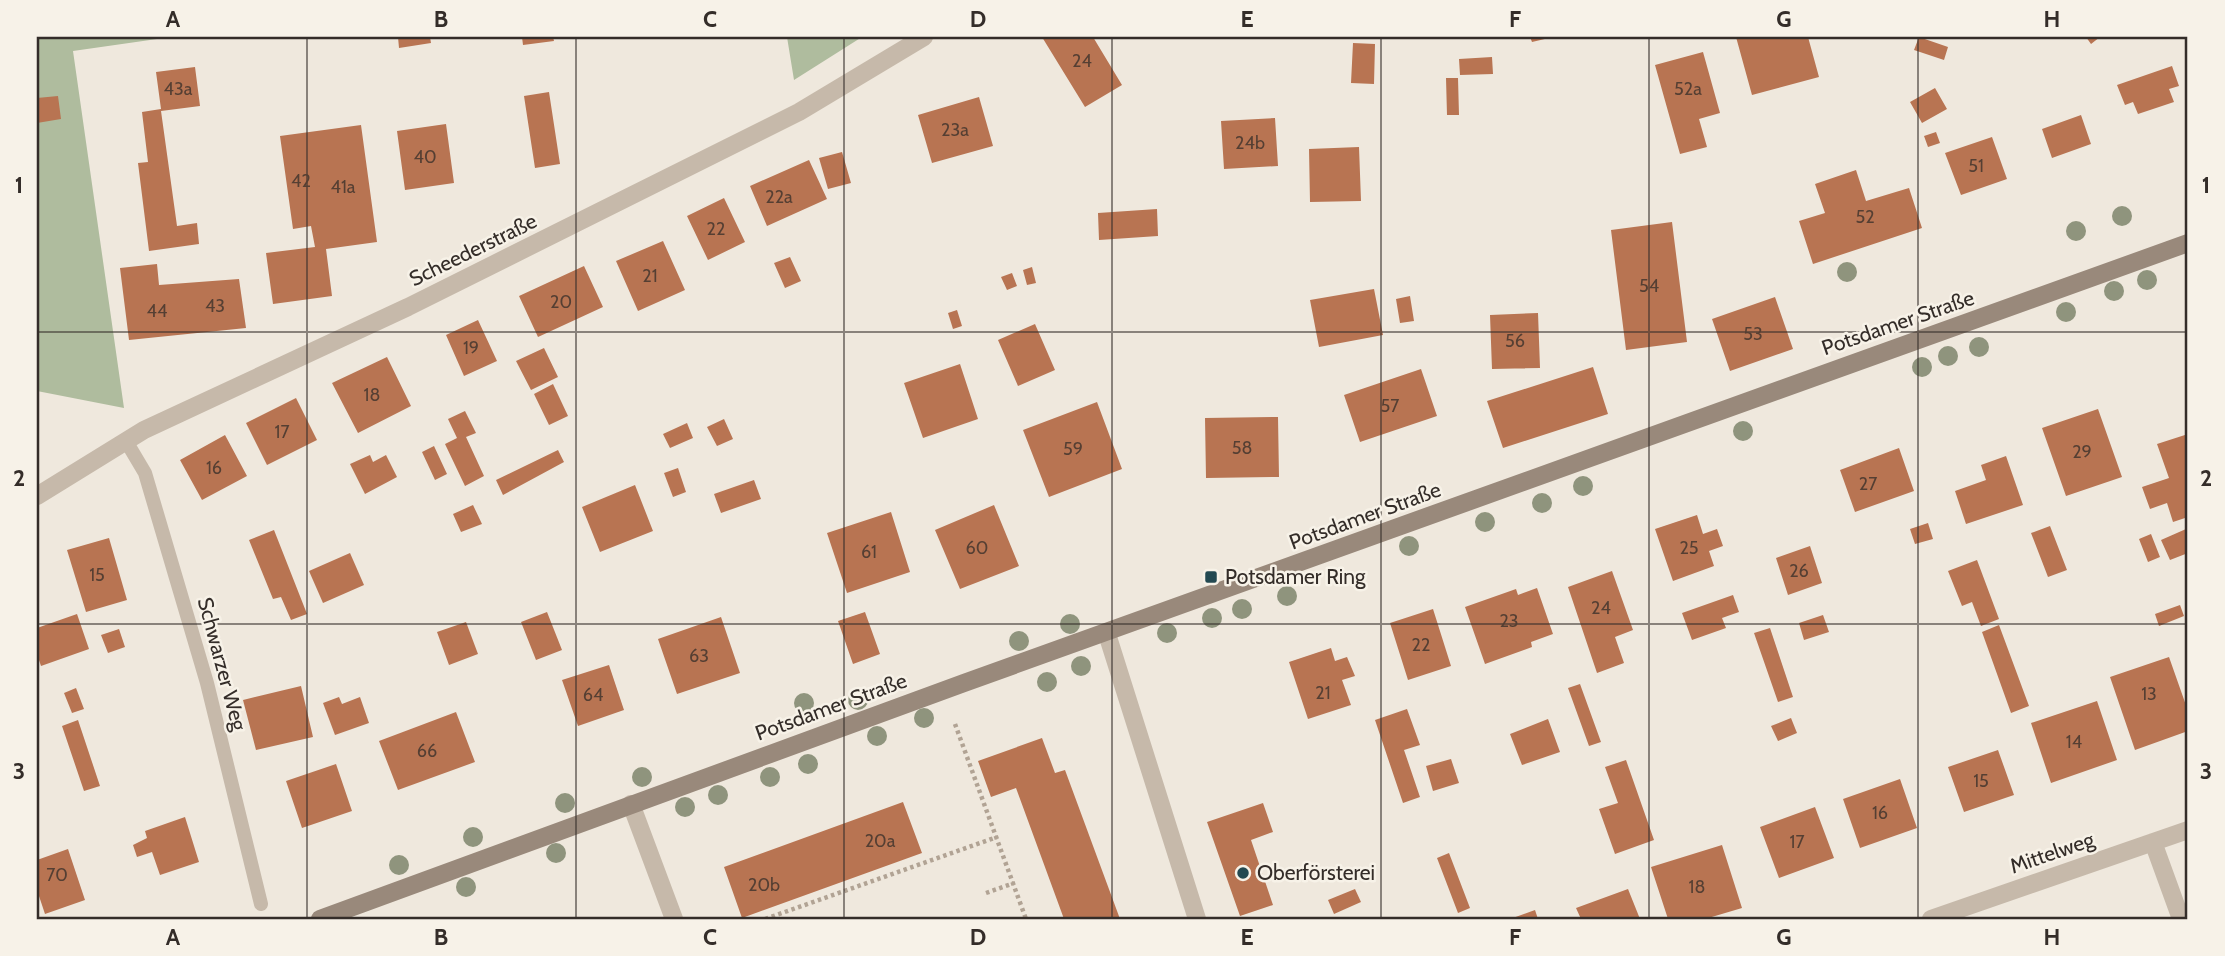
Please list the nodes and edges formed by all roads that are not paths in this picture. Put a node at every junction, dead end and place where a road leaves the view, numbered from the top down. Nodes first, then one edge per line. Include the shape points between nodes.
1 (924, 37) edge
2 (2188, 243) edge
3 (126, 441) junction
4 (37, 496) edge
5 (1107, 634) junction
6 (631, 804) junction
7 (2188, 830) edge
8 (2153, 842) junction
9 (261, 904) dead end
10 (320, 919) edge
11 (674, 919) edge
12 (1197, 919) edge
13 (1931, 919) edge
14 (2181, 919) edge

1 - 3 street, Scheederstraße via 766,129
2 - 5 main road, Potsdamer Straße
3 - 4 street, Scheederstraße
3 - 9 lane, Schwarzer Weg via 145,473 207,683
5 - 6 main road, Potsdamer Straße
5 - 12 street
6 - 10 main road, Potsdamer Straße
6 - 11 street
7 - 8 street, Mittelweg
8 - 13 street, Mittelweg
8 - 14 street

